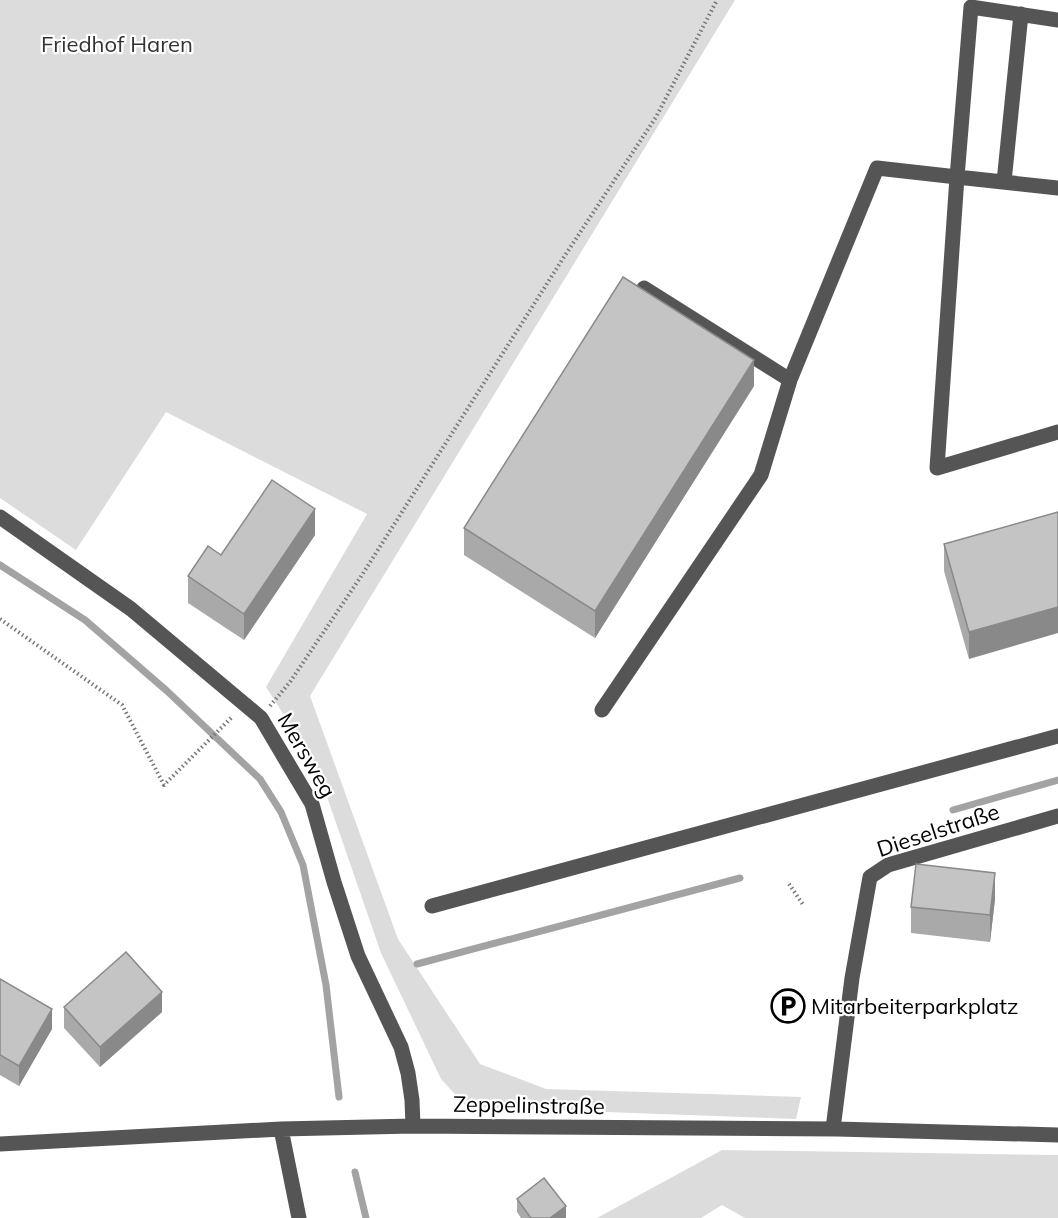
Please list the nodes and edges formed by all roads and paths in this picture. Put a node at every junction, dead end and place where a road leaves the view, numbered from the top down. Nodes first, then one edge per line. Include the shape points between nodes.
1 (717, 0) edge
2 (1021, 14) junction
3 (1058, 20) edge
4 (957, 177) junction
5 (1004, 182) junction
6 (1058, 184) edge
7 (644, 288) edge
8 (790, 380) junction
9 (1058, 432) edge
10 (0, 517) edge
11 (0, 619) edge
12 (602, 710) dead end
13 (261, 718) junction
14 (220, 728) dead end
15 (1058, 736) edge
16 (1058, 816) edge
17 (789, 884) dead end
18 (432, 906) dead end
19 (804, 906) dead end
20 (413, 1126) junction
21 (281, 1129) junction
22 (834, 1130) junction
23 (1058, 1135) edge
24 (0, 1144) edge
25 (299, 1218) edge

1 - 13 path via 656,117 362,575
2 - 3 street
2 - 4 street via 971,7
2 - 5 street
4 - 5 street
4 - 8 street via 877,168
4 - 9 street via 937,468
5 - 6 street
7 - 8 street
8 - 12 street via 761,475
10 - 13 street, Mersweg via 131,609
11 - 14 path via 122,705 164,785
13 - 20 street, Mersweg via 312,804 358,956 401,1047 408,1073
15 - 18 street
16 - 22 street, Dieselstraße via 888,865 870,877 852,978
17 - 19 path
20 - 21 street, Zeppelinstraße
20 - 22 street, Zeppelinstraße
21 - 24 street, Zeppelinstraße
21 - 25 street
22 - 23 street, Zeppelinstraße

